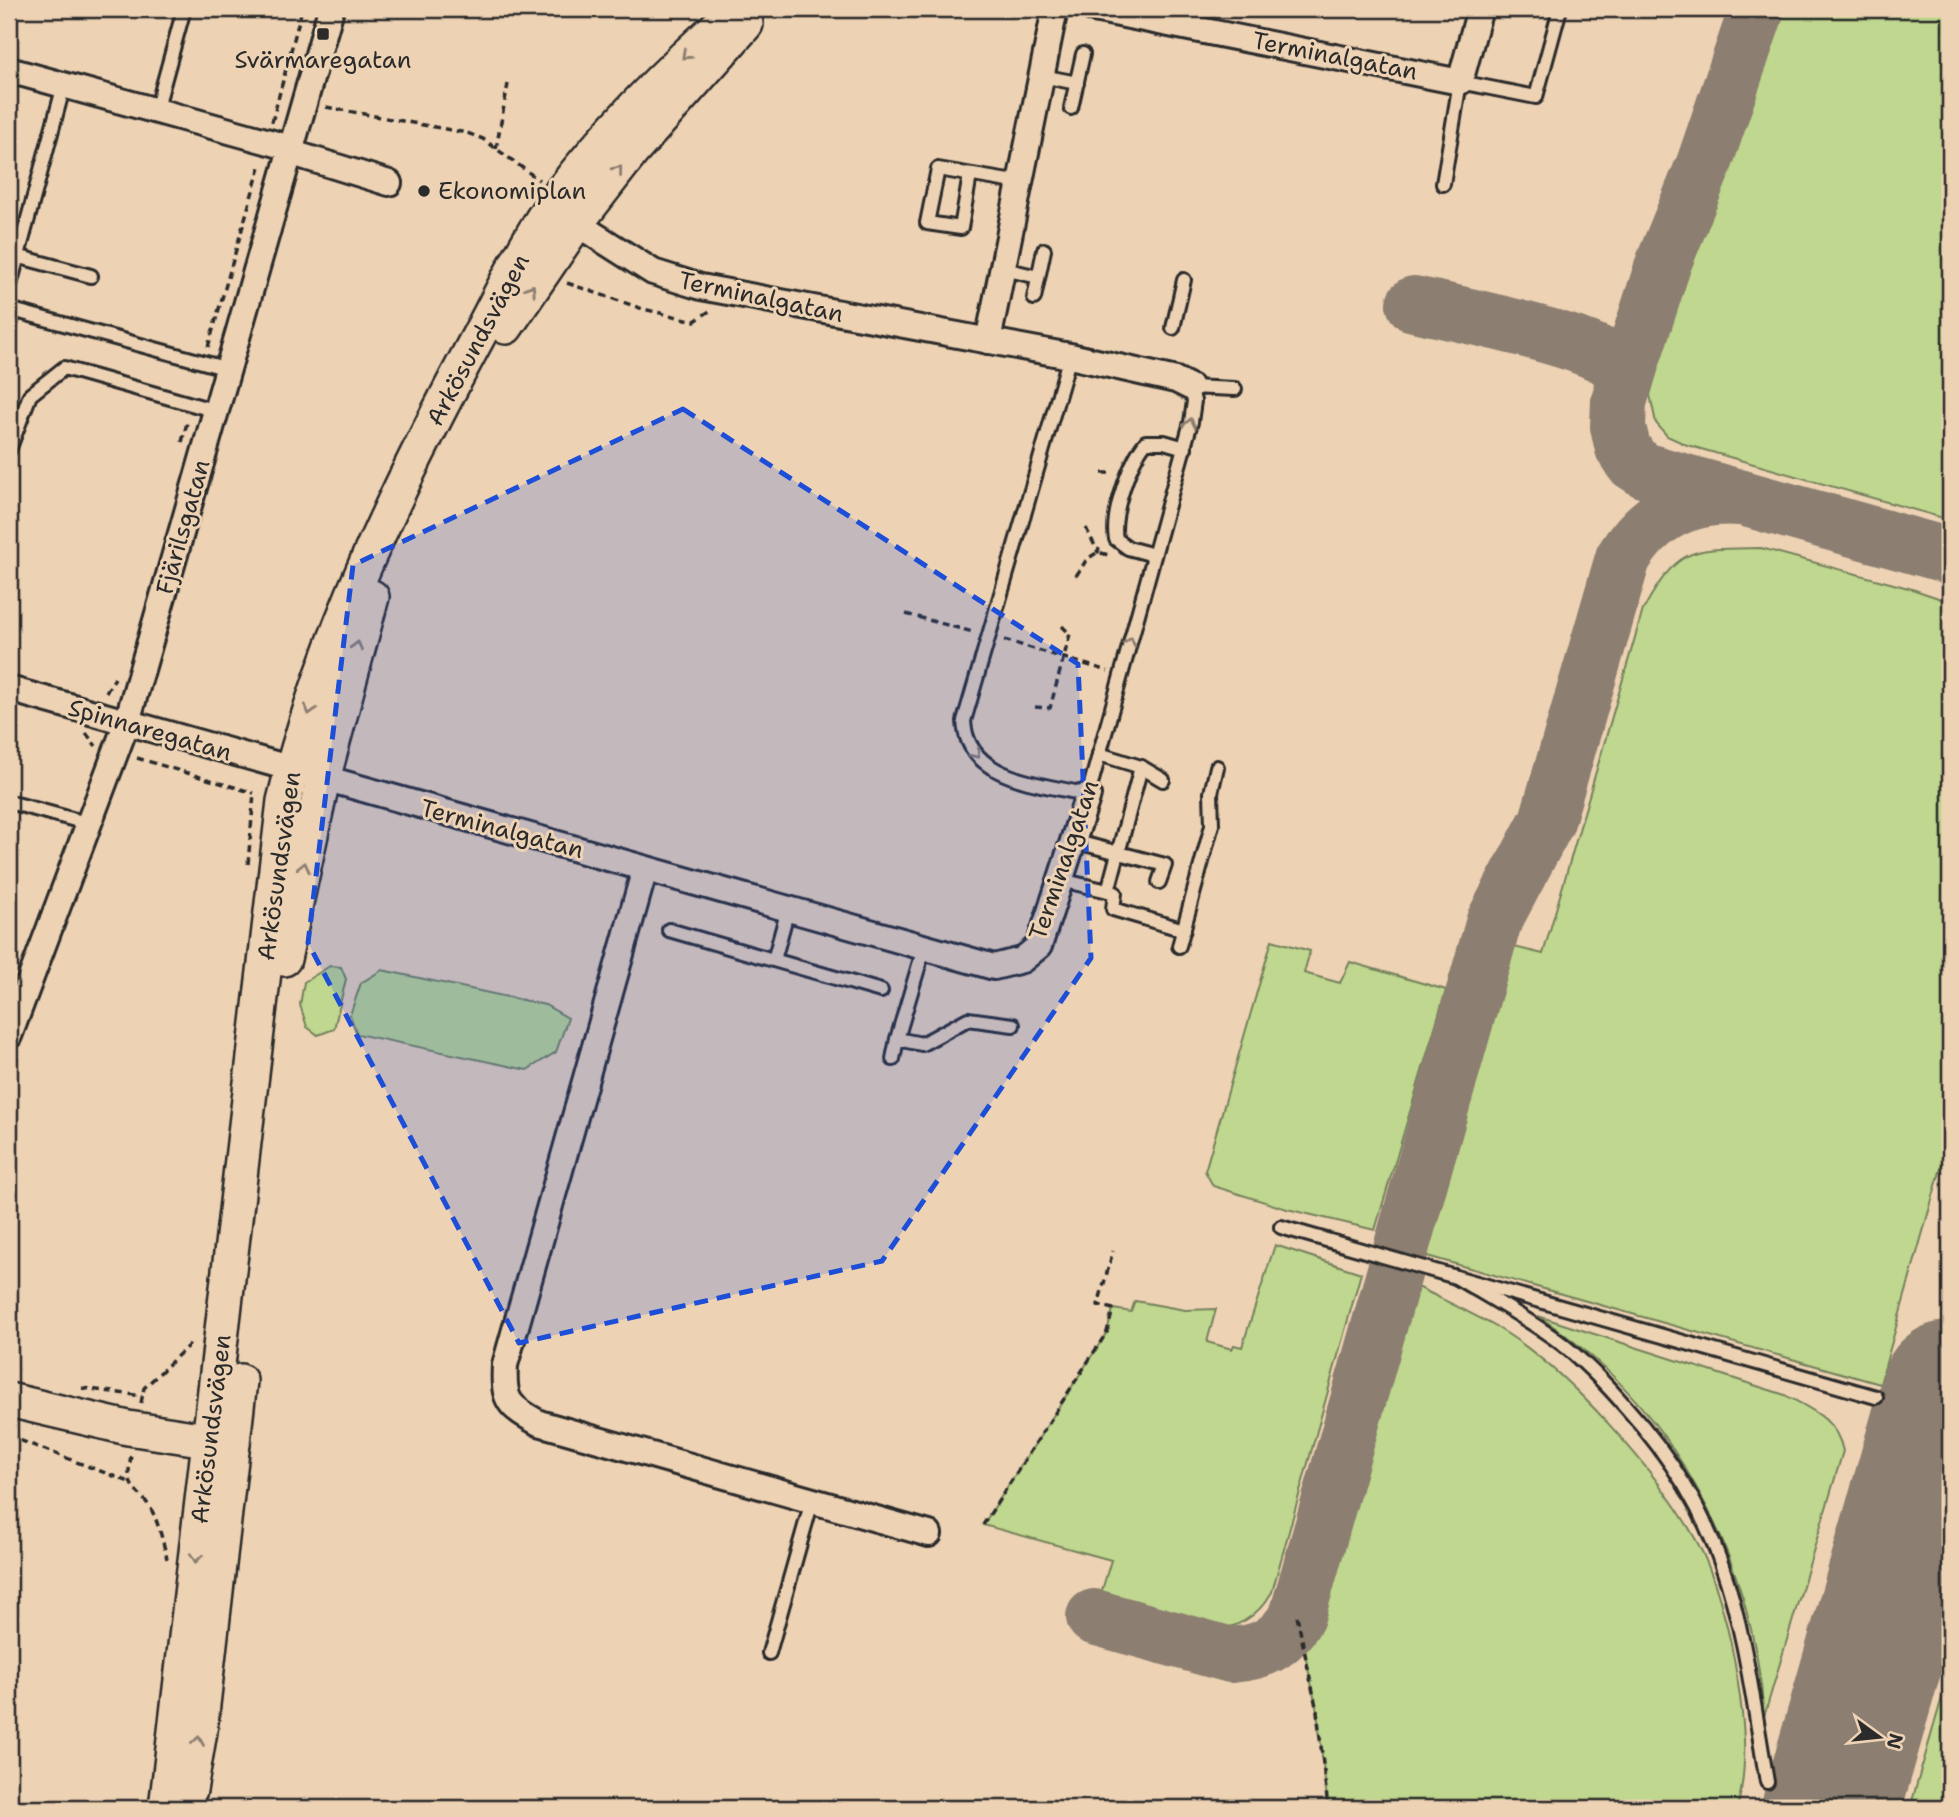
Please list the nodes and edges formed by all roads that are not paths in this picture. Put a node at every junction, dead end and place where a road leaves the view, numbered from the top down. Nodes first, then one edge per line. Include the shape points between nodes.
1 (184, 9) edge
2 (331, 9) edge
3 (737, 9) edge
4 (759, 9) edge
5 (1055, 9) edge
6 (1094, 9) edge
7 (1480, 9) edge
8 (1560, 9) edge
9 (1168, 16) edge
10 (1083, 54) dead end
11 (9, 70) edge
12 (1042, 75) junction
13 (1460, 82) junction
14 (1077, 83) junction
15 (64, 85) junction
16 (1071, 108) dead end
17 (156, 111) junction
18 (290, 150) junction
19 (970, 175) junction
20 (389, 183) dead end
21 (1020, 183) junction
22 (1443, 184) dead end
23 (561, 209) junction
24 (1044, 250) dead end
25 (13, 255) edge
26 (1004, 270) junction
27 (91, 275) dead end
28 (1038, 277) junction
29 (1184, 280) dead end
30 (9, 289) edge
31 (1034, 298) dead end
32 (11, 310) edge
33 (9, 328) edge
34 (1173, 328) dead end
35 (988, 341) junction
36 (1070, 356) junction
37 (228, 369) junction
38 (1191, 387) junction
39 (1235, 389) dead end
40 (216, 411) junction
41 (1185, 448) junction
42 (9, 450) edge
43 (1154, 555) junction
44 (9, 689) edge
45 (127, 722) junction
46 (1099, 754) junction
47 (1141, 767) junction
48 (1217, 767) dead end
49 (292, 770) junction
50 (323, 779) junction
51 (1163, 780) dead end
52 (1088, 795) junction
53 (9, 802) edge
54 (90, 824) junction
55 (1073, 841) junction
56 (1117, 853) junction
57 (645, 869) junction
58 (1061, 880) junction
59 (1159, 882) dead end
60 (1108, 891) junction
61 (788, 909) junction
62 (669, 930) dead end
63 (1184, 930) junction
64 (1179, 946) dead end
65 (923, 948) junction
66 (774, 960) junction
67 (881, 991) dead end
68 (1013, 1025) dead end
69 (9, 1035) edge
70 (897, 1039) junction
71 (893, 1059) dead end
72 (1281, 1227) dead end
73 (1454, 1276) junction
74 (1876, 1397) dead end
75 (9, 1400) edge
76 (222, 1443) junction
77 (812, 1501) junction
78 (929, 1534) dead end
79 (769, 1653) dead end
80 (1766, 1782) dead end
81 (166, 1808) edge
82 (187, 1808) edge

1 - 17 lane
2 - 18 street, Fjärilsgatan
3 -> 23 main road, Arkösundsvägen via 651,88
23 -> 4 main road, Arkösundsvägen via 632,152
5 - 12 street
6 - 9 street, Terminalgatan
7 - 13 street
8 - 13 lane via 1536,97
9 - 13 street, Terminalgatan
10 - 14 lane
11 - 15 street
12 - 14 lane
12 - 21 street
13 - 22 lane
14 - 16 lane
15 - 17 street
15 - 25 lane
17 - 18 street
18 - 20 street
18 - 37 street, Fjärilsgatan
19 - 19 lane via 939,169 927,223 961,228
19 - 21 lane
21 - 26 street
23 - 35 street, Terminalgatan via 653,272 727,292
23 -> 49 main road, Arkösundsvägen via 443,402 385,521 330,648
50 -> 23 main road, Arkösundsvägen via 383,560 414,488 477,371 547,263
24 - 28 lane
25 - 27 lane
25 - 30 lane
26 - 28 lane
26 - 35 street
28 - 31 lane
29 - 34 lane
32 - 33 lane
32 - 37 lane
35 - 36 street, Terminalgatan
36 - 38 street, Terminalgatan
36 -> 52 lane via 964,721 965,739 987,766
37 - 40 street, Fjärilsgatan
38 - 39 lane
41 -> 38 lane, Terminalgatan via 1194,401
40 - 42 lane via 64,368 30,395
40 - 45 street, Fjärilsgatan
41 - 43 lane, Terminalgatan
41 - 43 lane via 1146,442 1135,455 1114,525 1116,539 1128,548
46 -> 43 lane, Terminalgatan
44 - 45 street, Spinnaregatan
45 - 49 street, Spinnaregatan
45 - 54 street, Fjärilsgatan
46 - 47 lane
46 - 52 lane, Terminalgatan
47 - 51 lane
47 - 56 lane
48 - 63 lane via 1210,793 1212,825
49 - 50 street, Terminalgatan
49 - 76 main road, Arkösundsvägen via 271,900
50 - 57 street, Terminalgatan
76 -> 50 main road, Arkösundsvägen via 262,1099 290,930
52 - 55 street, Terminalgatan
53 - 54 lane
54 - 69 street, Fjärilsgatan
55 - 56 lane
55 - 58 street, Terminalgatan
56 - 59 lane via 1165,865
56 - 60 lane
57 - 61 street, Terminalgatan
57 - 77 street via 505,1365 503,1390 512,1408 539,1423
58 - 60 lane
58 - 65 street, Terminalgatan via 1039,946 1023,960 994,967
60 - 63 lane via 1115,893 1112,909
61 - 65 street, Terminalgatan
61 - 66 lane
62 - 66 lane
63 - 64 lane
65 - 70 lane
66 - 67 lane
68 - 70 lane via 968,1019 922,1044
70 - 71 lane
72 - 73 lane
73 - 74 lane
73 - 80 lane via 1559,1343 1594,1371 1675,1466 1708,1524 1732,1596 1752,1681
75 - 76 main road via 136,1430
76 -> 81 main road, Arkösundsvägen
82 -> 76 main road, Arkösundsvägen via 201,1717
77 - 78 street
77 - 79 lane

